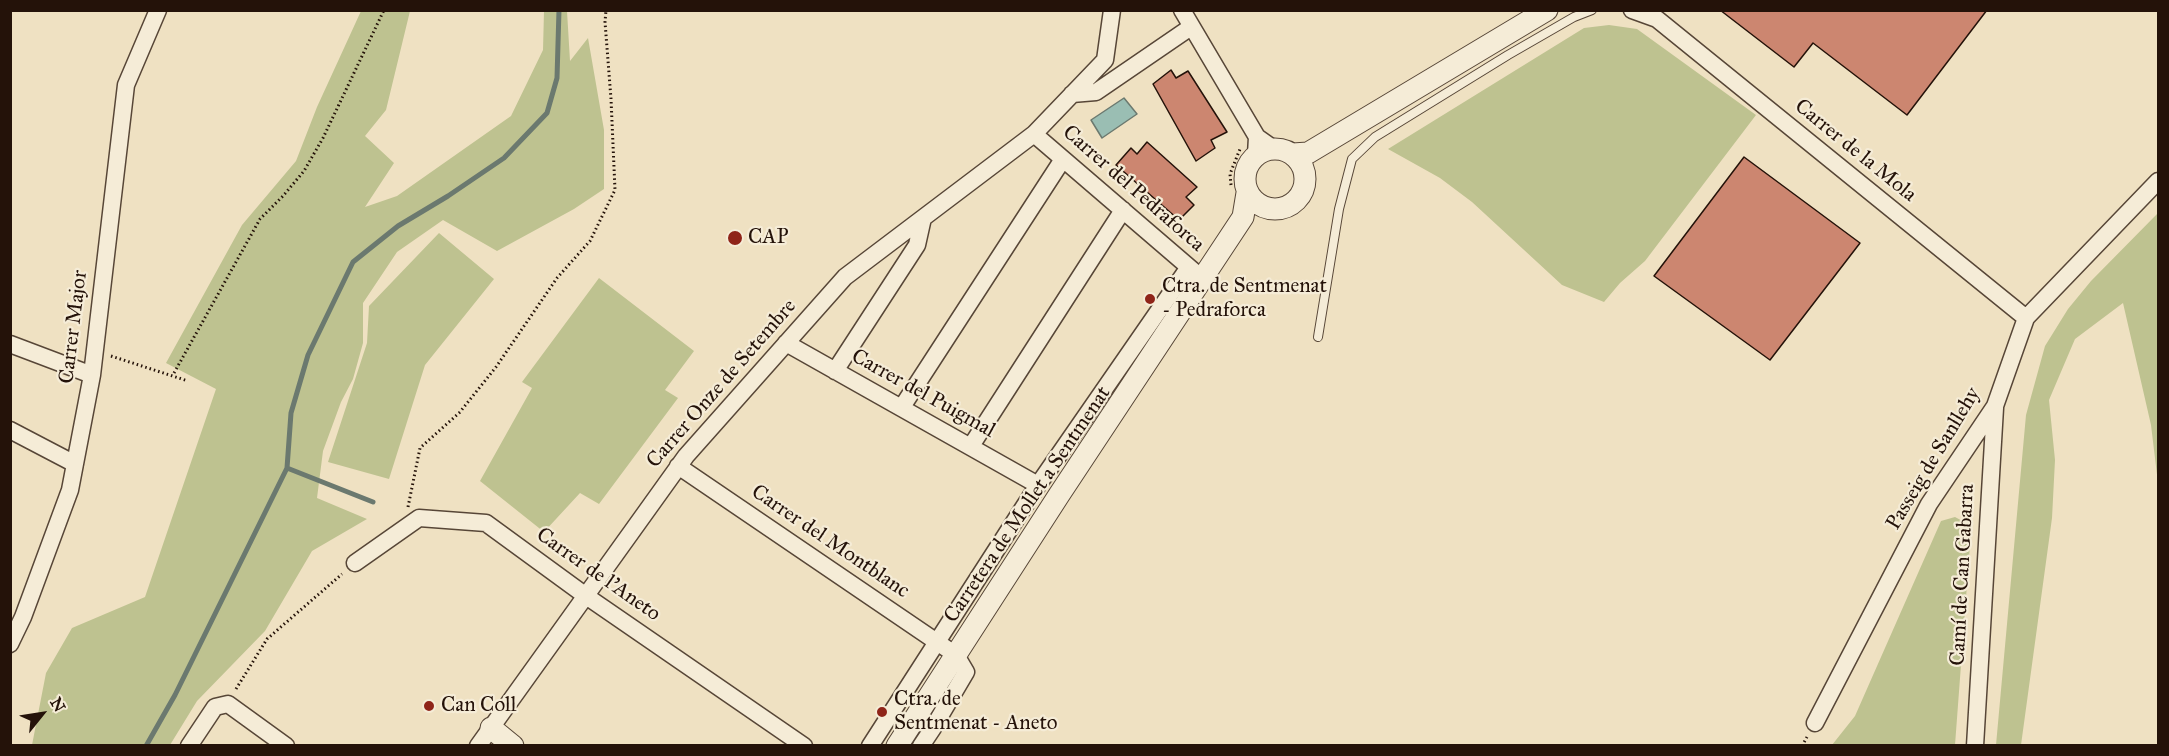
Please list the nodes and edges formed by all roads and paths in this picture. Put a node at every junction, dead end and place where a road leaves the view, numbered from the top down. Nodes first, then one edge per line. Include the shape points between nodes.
1 (158, 10) edge
2 (384, 10) edge
3 (606, 10) edge
4 (1112, 10) edge
5 (1182, 10) edge
6 (1547, 10) edge
7 (1592, 10) edge
8 (1632, 10) edge
9 (1655, 15) edge
10 (1191, 27) junction
11 (1072, 94) junction
12 (1034, 134) junction
13 (1282, 153) junction
14 (1063, 159) junction
15 (2158, 181) edge
16 (1247, 193) junction
17 (1264, 208) junction
18 (1123, 210) junction
19 (1243, 217) junction
20 (923, 218) junction
21 (1196, 273) junction
22 (2025, 318) junction
23 (1318, 337) dead end
24 (786, 343) junction
25 (10, 344) edge
26 (95, 351) junction
27 (836, 371) junction
28 (174, 373) dead end
29 (93, 375) junction
30 (188, 381) dead end
31 (1995, 406) junction
32 (902, 407) junction
33 (10, 430) edge
34 (970, 446) junction
35 (75, 464) junction
36 (678, 466) junction
37 (1038, 485) junction
38 (408, 508) dead end
39 (355, 563) joint
40 (586, 596) junction
41 (936, 642) junction
42 (10, 644) edge
43 (956, 655) junction
44 (228, 704) junction
45 (1815, 723) dead end
46 (491, 728) junction
47 (189, 746) edge
48 (286, 746) edge
49 (478, 746) edge
50 (513, 746) edge
51 (804, 746) edge
52 (870, 746) edge
53 (897, 746) edge
54 (921, 746) edge
55 (1975, 746) edge

1 - 26 street, Carrer Major via 126,85
2 - 28 path via 304,171 260,219
3 - 38 path via 615,190 590,241 558,278 496,366 460,412 420,448
4 - 11 street, Carrer Onze de Setembre via 1105,60
5 - 10 street
6 - 13 street
7 - 23 lane via 1508,55 1375,137 1352,159 1339,209
8 - 9 street, Carrer de la Mola
9 - 22 street, Carrer de la Mola
10 - 11 street via 1096,92
10 - 13 street
11 - 12 street, Carrer Onze de Setembre
12 - 14 street, Carrer del Pedraforca
12 - 20 street, Carrer Onze de Setembre
13 - 16 street, Carretera de Mollet a Sentmenat via 1247,166
13 - 17 street via 1305,182 1301,196 1291,206 1278,210
14 - 18 street, Carrer del Pedraforca
14 - 32 street
15 - 22 street, Passeig de Sanllehy
16 - 17 street
16 - 19 street, Carretera de Mollet a Sentmenat
17 - 19 street
18 - 21 street, Carrer del Pedraforca
18 - 34 street
19 - 21 street, Carretera de Mollet a Sentmenat
20 - 24 street, Carrer Onze de Setembre via 845,277
20 - 27 street via 917,245
21 - 37 street, Carretera de Mollet a Sentmenat
21 - 43 street, Carretera de Mollet a Sentmenat
22 - 31 street, Passeig de Sanllehy
24 - 27 street, Carrer del Puigmal
24 - 36 street, Carrer Onze de Setembre
25 - 29 street
26 - 29 street, Carrer Major
26 - 30 path
27 - 32 street, Carrer del Puigmal
29 - 35 street, Carrer Major
31 - 45 street, Passeig de Sanllehy via 1929,504
31 - 55 street, Camí de Can Gabarra
32 - 34 street, Carrer del Puigmal
33 - 35 street
34 - 37 street, Carrer del Puigmal
35 - 42 street, Carrer Major via 70,490
36 - 40 street, Carrer Onze de Setembre
36 - 41 street, Carrer del Montblanc
37 - 41 street, Carretera de Mollet a Sentmenat
39 - 40 street, Carrer de l'Aneto via 419,518 486,523
39 - 44 path via 267,639
40 - 46 street, Carrer Onze de Setembre
40 - 51 street, Carrer de l'Aneto
41 - 43 street, Carrer del Montblanc
41 - 52 street, Carretera de Mollet a Sentmenat
43 - 53 street, Carretera de Mollet a Sentmenat
43 - 54 street, Carretera de Mollet a Sentmenat via 966,672
44 - 47 street via 214,707
44 - 48 street
46 - 49 street, Carrer Onze de Setembre
46 - 50 street

